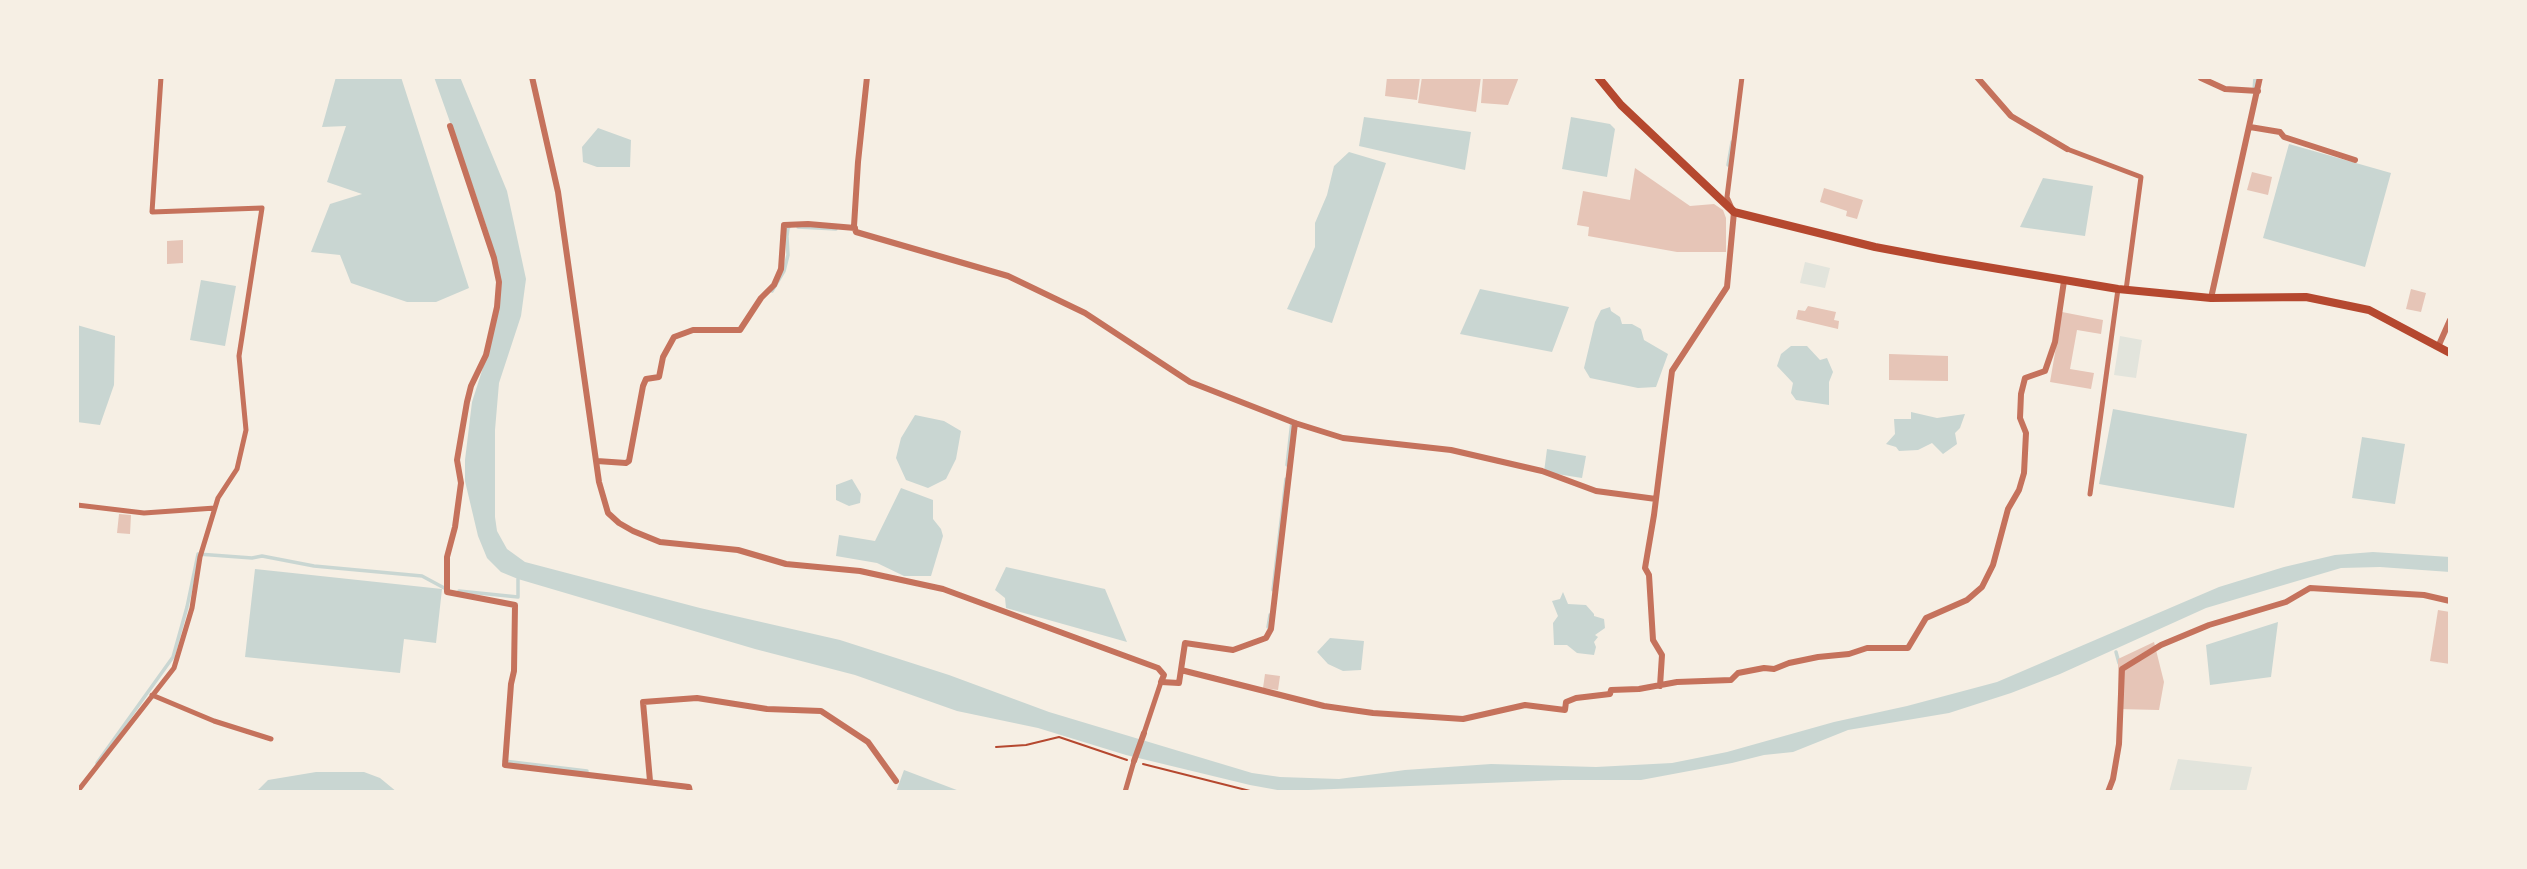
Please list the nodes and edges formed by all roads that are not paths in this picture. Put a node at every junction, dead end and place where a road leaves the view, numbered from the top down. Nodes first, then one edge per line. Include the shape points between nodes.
1 (161, 77) edge
2 (532, 77) edge
3 (867, 77) edge
4 (1598, 77) edge
5 (1742, 77) edge
6 (1977, 77) edge
7 (2260, 77) edge
8 (2201, 78) edge
9 (2258, 91) junction
10 (450, 126) dead end
11 (2250, 127) junction
12 (2067, 149) joint
13 (2355, 160) dead end
14 (1734, 212) junction
15 (855, 228) junction
16 (2064, 281) junction
17 (2122, 289) junction
18 (2211, 298) junction
19 (2450, 320) edge
20 (2438, 346) junction
21 (2450, 353) edge
22 (1296, 422) junction
23 (597, 460) junction
24 (2090, 494) dead end
25 (1656, 499) junction
26 (77, 505) edge
27 (215, 508) junction
28 (2450, 601) edge
29 (1181, 670) junction
30 (1161, 682) junction
31 (1660, 686) junction
32 (152, 695) junction
33 (1144, 733) joint
34 (271, 739) dead end
35 (1134, 761) joint
36 (650, 781) junction
37 (897, 781) dead end
38 (77, 792) edge
39 (690, 792) edge
40 (1125, 792) edge
41 (2108, 792) edge

1 - 27 street via 152,212 262,208 239,356 246,430 237,469
2 - 23 street via 558,192
3 - 15 street
4 - 14 highway via 1621,105
5 - 14 street via 1727,197
6 - 12 street via 2011,116
7 - 9 street
8 - 9 street via 2225,89
9 - 11 street
10 - 36 street via 499,282 486,355 471,386 457,460 461,482 447,557 447,592 515,605 505,765
11 - 13 street via 2280,132
11 - 18 street
12 - 17 street via 2141,177
14 - 16 highway via 1875,247
14 - 25 street via 1727,287 1672,371
15 - 22 street via 870,238 1008,276 1086,313 1190,382
15 - 23 street via 784,225 781,269 740,330 693,330 674,337 659,377 646,379 643,386 629,461
16 - 17 highway
16 - 31 street via 2055,342 2045,371 2025,378 2020,418 2026,433 2024,473 1982,587 1967,600 1926,618 1908,648 1867,649 1738,673 1731,680
17 - 18 highway
17 - 24 street
18 - 20 highway via 2306,297 2370,310
19 - 20 street
20 - 21 highway
22 - 25 street via 1343,438 1451,450 1542,471 1596,491
22 - 29 street via 1271,629 1266,638 1233,650 1185,643
23 - 30 street via 608,513 648,537 943,589 1158,668 1164,675
25 - 31 street via 1645,568 1653,640 1661,655
26 - 27 street via 144,513
27 - 32 street via 178,657
28 - 41 street via 2424,595 2310,588 2286,602 2161,645 2122,669 2119,744
29 - 30 street via 1179,683
29 - 31 street via 1324,706 1462,719 1525,705 1565,710 1566,702 1576,698
30 - 33 street
32 - 34 street
32 - 38 street
33 - 35 street
35 - 40 street
36 - 37 street via 643,702 697,698 767,709 821,711 868,742
36 - 39 street via 689,787

